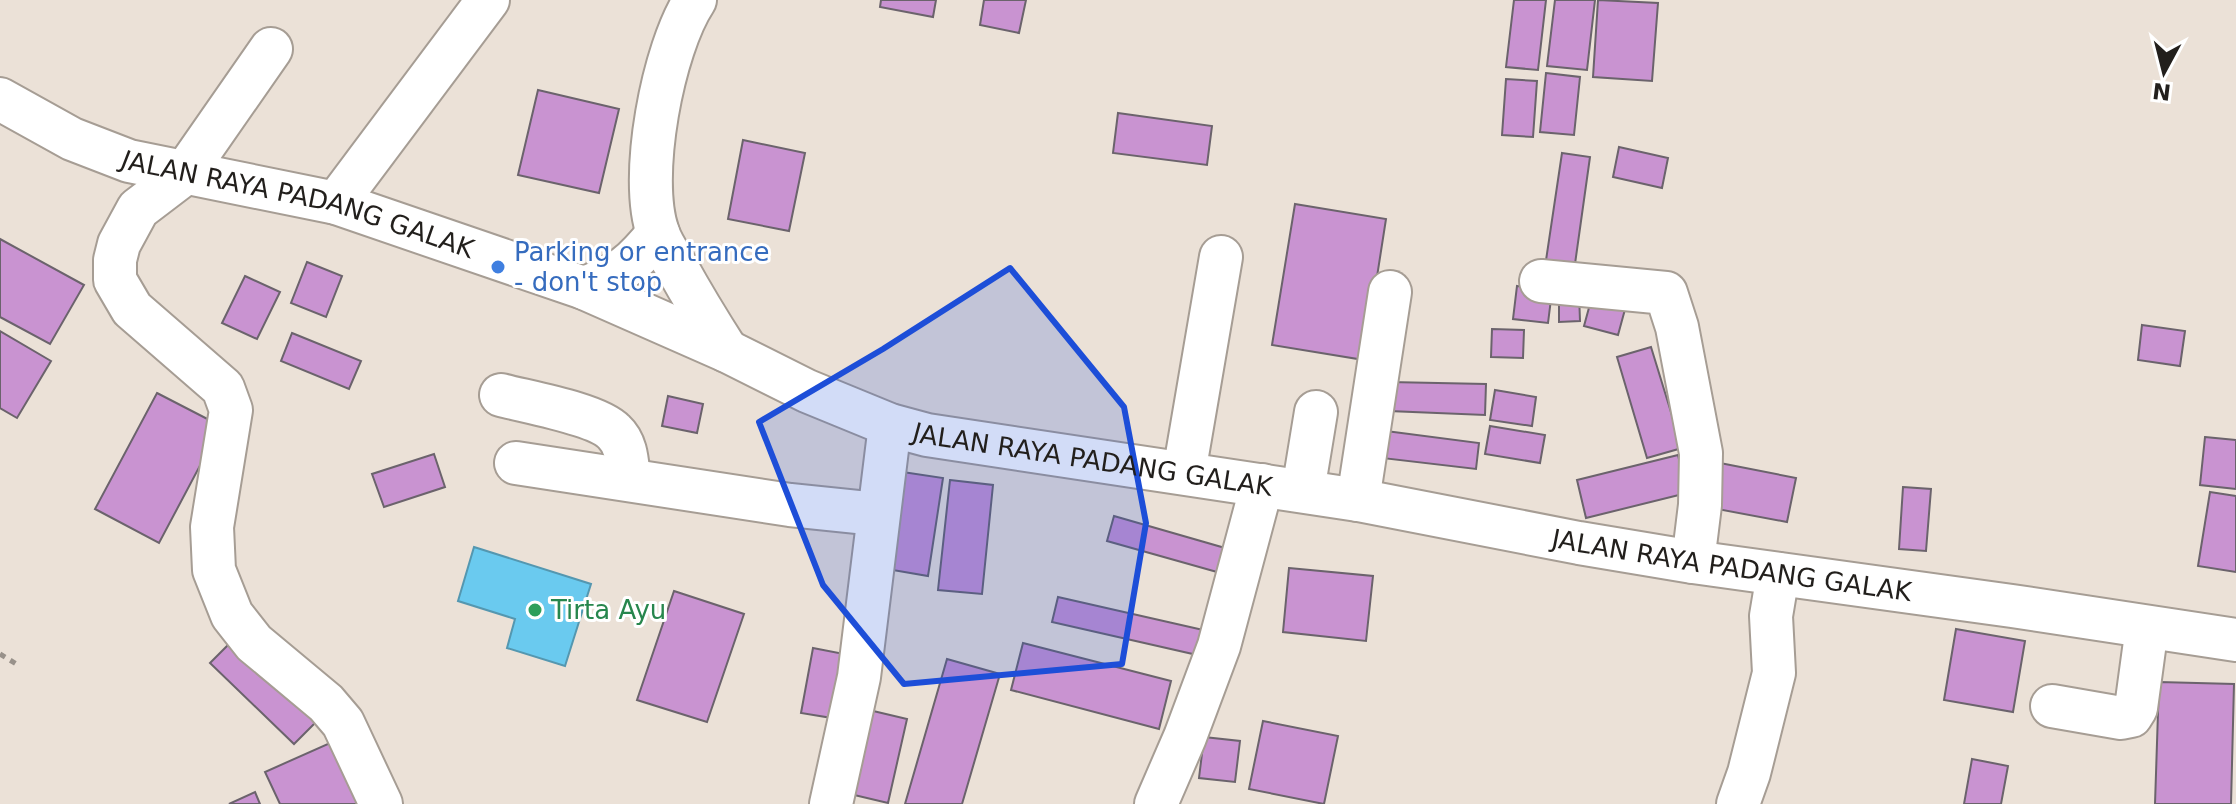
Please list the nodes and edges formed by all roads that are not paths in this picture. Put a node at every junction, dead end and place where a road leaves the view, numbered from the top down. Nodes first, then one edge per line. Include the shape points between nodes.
1 (488, 0) edge
2 (695, 0) edge
3 (271, 49) dead end
4 (3, 106) edge
5 (184, 174) junction
6 (336, 203) junction
7 (658, 233) junction
8 (1221, 257) dead end
9 (1541, 281) dead end
10 (584, 288) junction
11 (1390, 292) dead end
12 (727, 351) junction
13 (501, 395) dead end
14 (1316, 412) dead end
15 (890, 425) junction
16 (516, 463) dead end
17 (1184, 473) junction
18 (629, 479) junction
19 (1282, 488) junction
20 (1358, 500) junction
21 (877, 514) junction
22 (1271, 555) dead end
23 (1693, 562) junction
24 (1778, 574) junction
25 (2147, 627) junction
26 (2236, 640) edge
27 (2052, 706) dead end
28 (381, 804) edge
29 (831, 804) edge
30 (1156, 804) edge
31 (1738, 804) edge

1 - 6 street
2 - 7 street via 670,51 663,80 653,146
3 - 5 street
4 - 5 street, JALAN RAYA PADANG GALAK via 129,161
5 - 6 street, JALAN RAYA PADANG GALAK
5 - 28 street via 138,209 119,244 115,280 132,309 223,388 231,410 212,527 214,570 232,615 254,643 343,723
6 - 10 street, JALAN RAYA PADANG GALAK
7 - 10 street via 631,265
7 - 12 street
8 - 17 street
9 - 23 street via 1666,293 1701,453
10 - 12 street, JALAN RAYA PADANG GALAK
11 - 20 street
12 - 15 street, JALAN RAYA PADANG GALAK
13 - 18 street via 600,422 625,448
14 - 19 street
15 - 17 street, JALAN RAYA PADANG GALAK via 1017,451
15 - 21 street
16 - 18 street
17 - 19 street, JALAN RAYA PADANG GALAK
18 - 21 street
19 - 20 street, JALAN RAYA PADANG GALAK
19 - 22 street
19 - 30 street
20 - 23 street, JALAN RAYA PADANG GALAK
21 - 29 street via 859,677
23 - 24 street, JALAN RAYA PADANG GALAK
24 - 25 street, JALAN RAYA PADANG GALAK
24 - 31 street via 1771,616 1774,673
25 - 26 street, JALAN RAYA PADANG GALAK
25 - 27 street via 2131,716

